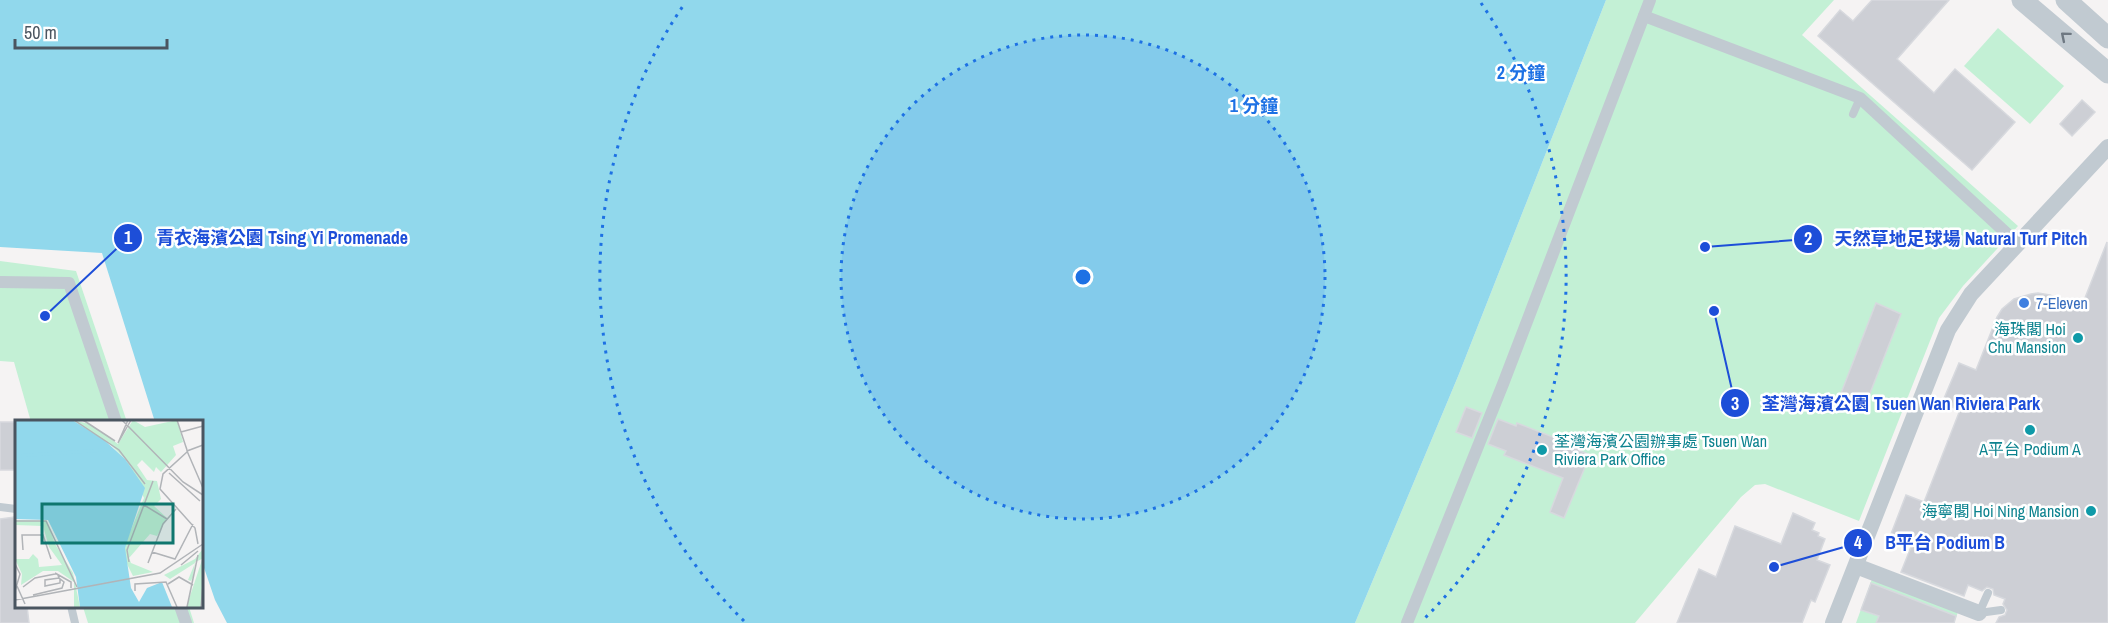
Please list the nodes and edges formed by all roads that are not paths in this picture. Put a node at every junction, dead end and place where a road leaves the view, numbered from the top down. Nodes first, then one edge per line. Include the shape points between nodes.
1 (1650, 0) edge
2 (2022, 0) edge
3 (2066, 0) edge
4 (1644, 16) junction
5 (2108, 38) edge
6 (2108, 73) edge
7 (1860, 98) junction
8 (1853, 114) dead end
9 (2108, 147) edge
10 (2017, 243) junction
11 (0, 282) edge
12 (116, 420) edge
13 (0, 507) edge
14 (15, 509) edge
15 (1856, 566) junction
16 (1988, 593) dead end
17 (71, 608) edge
18 (181, 608) edge
19 (2001, 610) dead end
20 (1977, 618) edge
21 (75, 623) edge
22 (186, 623) edge
23 (1407, 623) edge
24 (1833, 623) edge

1 - 4 street
6 -> 2 street
3 - 5 street
4 - 7 street
4 - 23 street
7 - 8 lane
7 - 10 street
9 - 10 street
10 - 15 street via 1971,294 1948,330
11 - 12 street via 69,284
13 - 14 lane
15 - 20 street
15 - 24 street
16 - 20 lane
17 - 21 lane
18 - 22 street
19 - 20 lane

